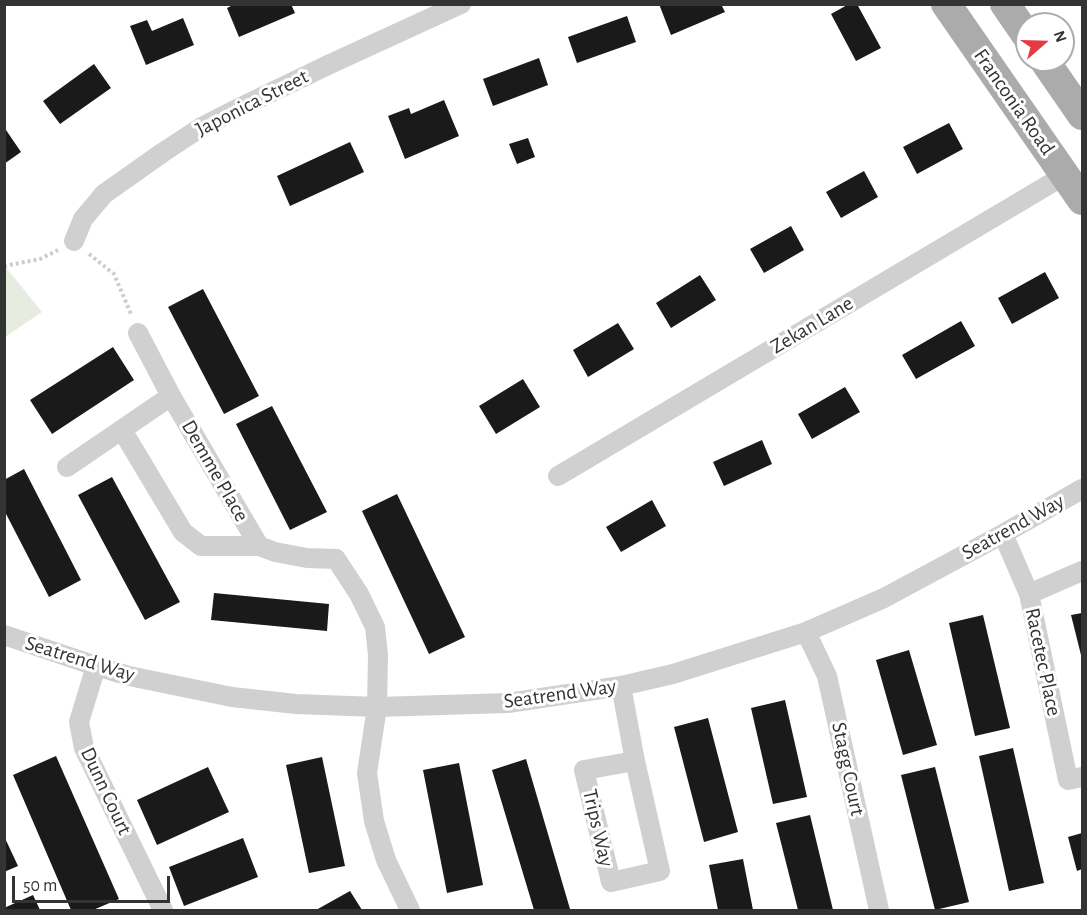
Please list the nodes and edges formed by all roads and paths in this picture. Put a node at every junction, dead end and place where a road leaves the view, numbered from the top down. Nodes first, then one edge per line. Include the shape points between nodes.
1 (461, 4) edge
2 (946, 4) edge
3 (1005, 4) edge
4 (1015, 19) edge
5 (1053, 72) edge
6 (1083, 115) edge
7 (1065, 175) junction
8 (1083, 200) edge
9 (74, 241) junction
10 (4, 266) edge
11 (138, 333) joint
12 (171, 396) junction
13 (122, 430) junction
14 (67, 467) dead end
15 (558, 476) dead end
16 (1083, 489) edge
17 (1003, 534) junction
18 (259, 546) junction
19 (1083, 571) edge
20 (1029, 594) junction
21 (806, 632) junction
22 (4, 635) edge
23 (96, 666) junction
24 (621, 686) junction
25 (377, 707) junction
26 (635, 761) junction
27 (1083, 777) edge
28 (163, 910) edge
29 (410, 910) edge
30 (879, 910) edge

1 - 9 street, Japonica Street via 200,128 104,194 83,219
2 - 7 main road, Franconia Road
3 - 4 main road
5 - 6 main road
7 - 8 main road, Franconia Road
7 - 15 street, Zekan Lane
9 - 10 path via 40,259
9 - 11 path via 114,274
11 - 12 street, Demme Place
12 - 13 street, Demme Place
12 - 18 street, Demme Place
13 - 14 street, Demme Place
13 - 18 street, Demme Place via 183,532 201,546
16 - 17 street, Seatrend Way
17 - 20 street, Racetec Place
17 - 21 street, Seatrend Way via 884,598
18 - 25 street, Demme Place via 307,558 336,559 375,627
19 - 20 street
20 - 27 street, Racetec Place via 1068,780
21 - 24 street, Seatrend Way via 673,674
21 - 30 street, Stagg Court via 827,676
22 - 23 street, Seatrend Way
23 - 25 street, Seatrend Way via 232,697
23 - 28 street, Dunn Court via 80,722 84,748
24 - 25 street, Seatrend Way via 508,703
24 - 26 street, Trips Way
25 - 29 street via 367,773 374,821 386,860
26 - 26 street, Trips Way via 584,770 611,882 660,871

